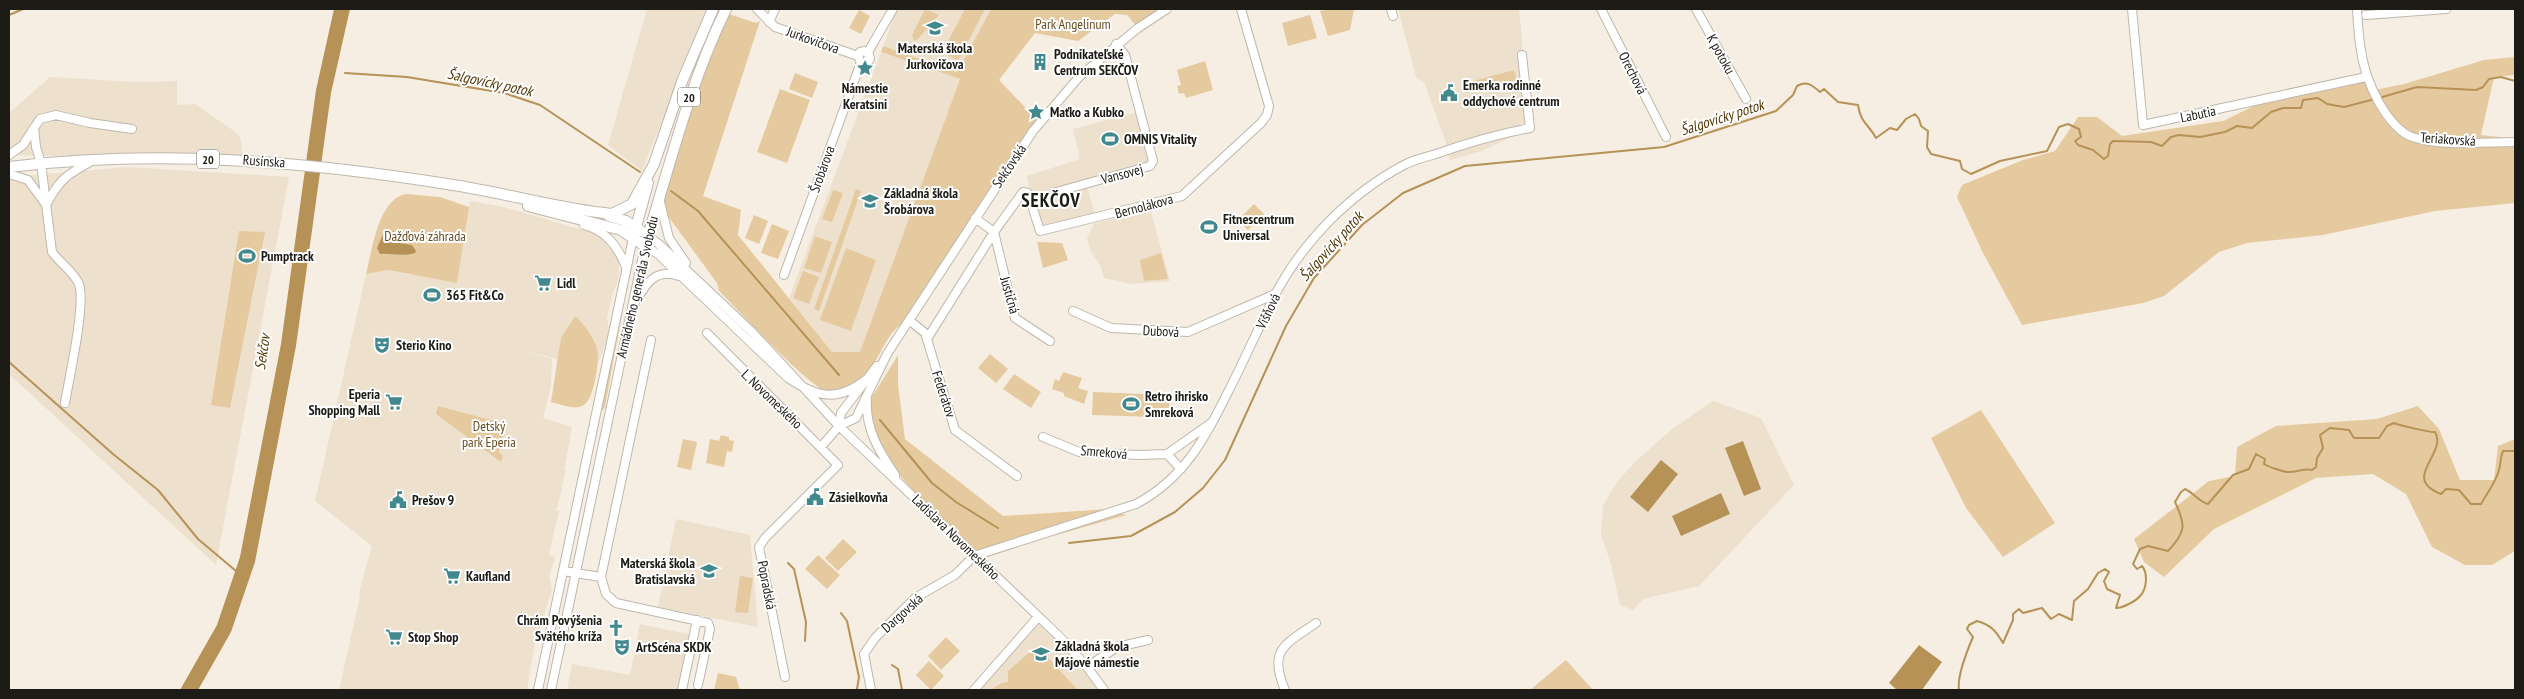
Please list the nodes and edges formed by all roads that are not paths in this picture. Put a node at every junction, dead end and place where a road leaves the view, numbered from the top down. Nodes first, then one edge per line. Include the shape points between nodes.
1 (713, 9) edge
2 (732, 9) edge
3 (748, 9) edge
4 (757, 9) edge
5 (775, 9) edge
6 (893, 9) edge
7 (1167, 9) edge
8 (1241, 9) edge
9 (1601, 9) edge
10 (1696, 9) edge
11 (2132, 9) edge
12 (2357, 9) edge
13 (2446, 9) edge
14 (724, 12) edge
15 (2366, 15) dead end
16 (766, 20) junction
17 (1116, 44) junction
18 (1522, 55) dead end
19 (859, 59) junction
20 (2366, 77) junction
21 (1746, 99) dead end
22 (34, 128) junction
23 (132, 129) dead end
24 (1666, 137) dead end
25 (2515, 142) edge
26 (9, 155) edge
27 (93, 161) junction
28 (41, 163) junction
29 (654, 164) junction
30 (9, 167) edge
31 (9, 174) edge
32 (661, 188) junction
33 (484, 192) junction
34 (1056, 192) dead end
35 (46, 205) junction
36 (528, 206) junction
37 (600, 213) junction
38 (975, 218) junction
39 (994, 232) junction
40 (634, 233) junction
41 (646, 241) junction
42 (626, 267) junction
43 (784, 275) dead end
44 (682, 277) junction
45 (1275, 294) junction
46 (714, 295) junction
47 (630, 310) junction
48 (1074, 311) dead end
49 (909, 320) junction
50 (707, 332) dead end
51 (927, 339) junction
52 (651, 340) dead end
53 (1050, 341) dead end
54 (887, 354) junction
55 (869, 377) junction
56 (803, 388) junction
57 (867, 395) junction
58 (65, 402) dead end
59 (1214, 420) junction
60 (839, 426) junction
61 (1043, 437) dead end
62 (821, 447) junction
63 (1167, 454) junction
64 (838, 466) joint
65 (1181, 469) junction
66 (1017, 476) dead end
67 (909, 492) junction
68 (974, 556) junction
69 (563, 570) junction
70 (575, 573) junction
71 (601, 577) junction
72 (1038, 617) junction
73 (697, 620) junction
74 (1316, 623) dead end
75 (1148, 640) dead end
76 (1087, 667) junction
77 (785, 677) dead end
78 (698, 685) dead end
79 (538, 690) edge
80 (551, 690) edge
81 (682, 690) edge
82 (871, 690) edge
83 (974, 690) edge
84 (1104, 690) edge
85 (1285, 690) edge

1 - 29 main road, Armádneho generála Svobodu / 20 via 682,79
2 - 14 street
3 - 16 street
4 - 16 street, Jurkovičova
5 - 16 street, Jurkovičova
6 - 19 street, Jurkovičova via 868,52 862,51
7 - 17 street, Sekčovská
8 - 39 street, Bernolákova via 1269,106 1267,115 1182,196 1040,231 1028,192 1024,192
9 - 24 street, Orechová
10 - 21 street, K potoku
11 - 20 street, Labutia via 2143,125
12 - 20 street via 2358,40
13 - 15 street
14 - 32 main road, Armádneho generála Svobodu / 20 via 700,66
16 - 19 street, Jurkovičova via 775,27
17 - 34 street, Vansovej via 1126,56 1153,161 1150,166
17 - 38 street, Sekčovská via 1079,77 1033,131
18 - 45 street, Višňová via 1530,128 1483,137 1405,164 1361,192 1324,226 1294,263
19 - 43 street, Šrobárova
20 - 25 street, Teriakovská via 2393,124 2410,136 2444,141
22 - 23 street via 40,119 56,115
22 - 26 street via 23,146
22 - 28 street
27 - 28 main road, Rusínska / 20
27 - 33 main road, Rusínska / 20 via 241,159 285,162 342,168
27 - 35 street via 61,180
28 - 30 main road, Rusínska / 20
28 - 35 street
29 - 37 main road, Armádneho generála Svobodu / 20 via 632,204 612,214
29 - 40 main road
31 - 35 street via 28,180
32 - 41 main road, Armádneho generála Svobodu / 20
32 - 46 street via 660,207 668,238
33 - 36 main road, Rusínska / 20
33 - 37 main road, Rusínska / 20
35 - 58 street via 52,252 74,276 81,295
36 - 40 main road, Rusínska / 20
36 - 42 street via 543,214 590,226 608,236
37 - 40 main road via 626,221
38 - 39 street
38 - 49 street, Sekčovská
39 - 51 street
39 - 53 street, Justičná via 1015,318
40 - 41 main road
40 - 42 street, Armádneho generála Svobodu
41 - 44 street, Ladislava Novomeského
41 - 46 street, Ladislava Novomeského via 660,245
41 - 47 street, Armádneho generála Svobodu
42 - 69 street, Armádneho generála Svobodu
44 - 47 street via 665,273 655,276 643,287
44 - 56 street, Ladislava Novomeského via 746,340
45 - 48 street, Dubová via 1188,332 1111,328
45 - 59 street, Višňová
46 - 56 street, Ladislava Novomeského
47 - 70 street, Armádneho generála Svobodu
49 - 51 street, Federátov via 925,333
49 - 54 street, Sekčovská
50 - 62 street, L. Novomeského
51 - 66 street, Federátov via 956,430
52 - 71 street, Armádneho generála Svobodu
54 - 55 street, Sekčovská
54 - 57 street, Sekčovská
55 - 56 street, Sekčovská via 850,391 835,396
55 - 60 street, Sekčovská via 841,413
56 - 60 street, Ladislava Novomeského
57 - 60 street, Sekčovská via 856,418
57 - 67 street via 869,430 877,448
59 - 63 street
59 - 65 street, Višňová via 1187,465
60 - 62 street
60 - 67 street, Ladislava Novomeského
61 - 63 street, Smreková via 1079,452
62 - 64 street, L. Novomeského
63 - 65 street
64 - 77 street, Popradská via 759,547
65 - 68 street, Višňová via 1153,495 1136,504
67 - 68 street, Ladislava Novomeského
68 - 72 street, Ladislava Novomeského
68 - 82 street, Dargovská via 955,575 915,598 875,638 864,654
69 - 70 street
69 - 79 street, Armádneho generála Svobodu
70 - 71 street
70 - 80 street, Armádneho generála Svobodu
71 - 73 street via 606,594 616,603
72 - 76 street, Ladislava Novomeského
72 - 83 street
73 - 78 street via 708,623 710,629
73 - 81 street
74 - 85 street via 1288,642 1278,655 1277,670
75 - 76 street via 1117,647
76 - 84 street, Ladislava Novomeského

